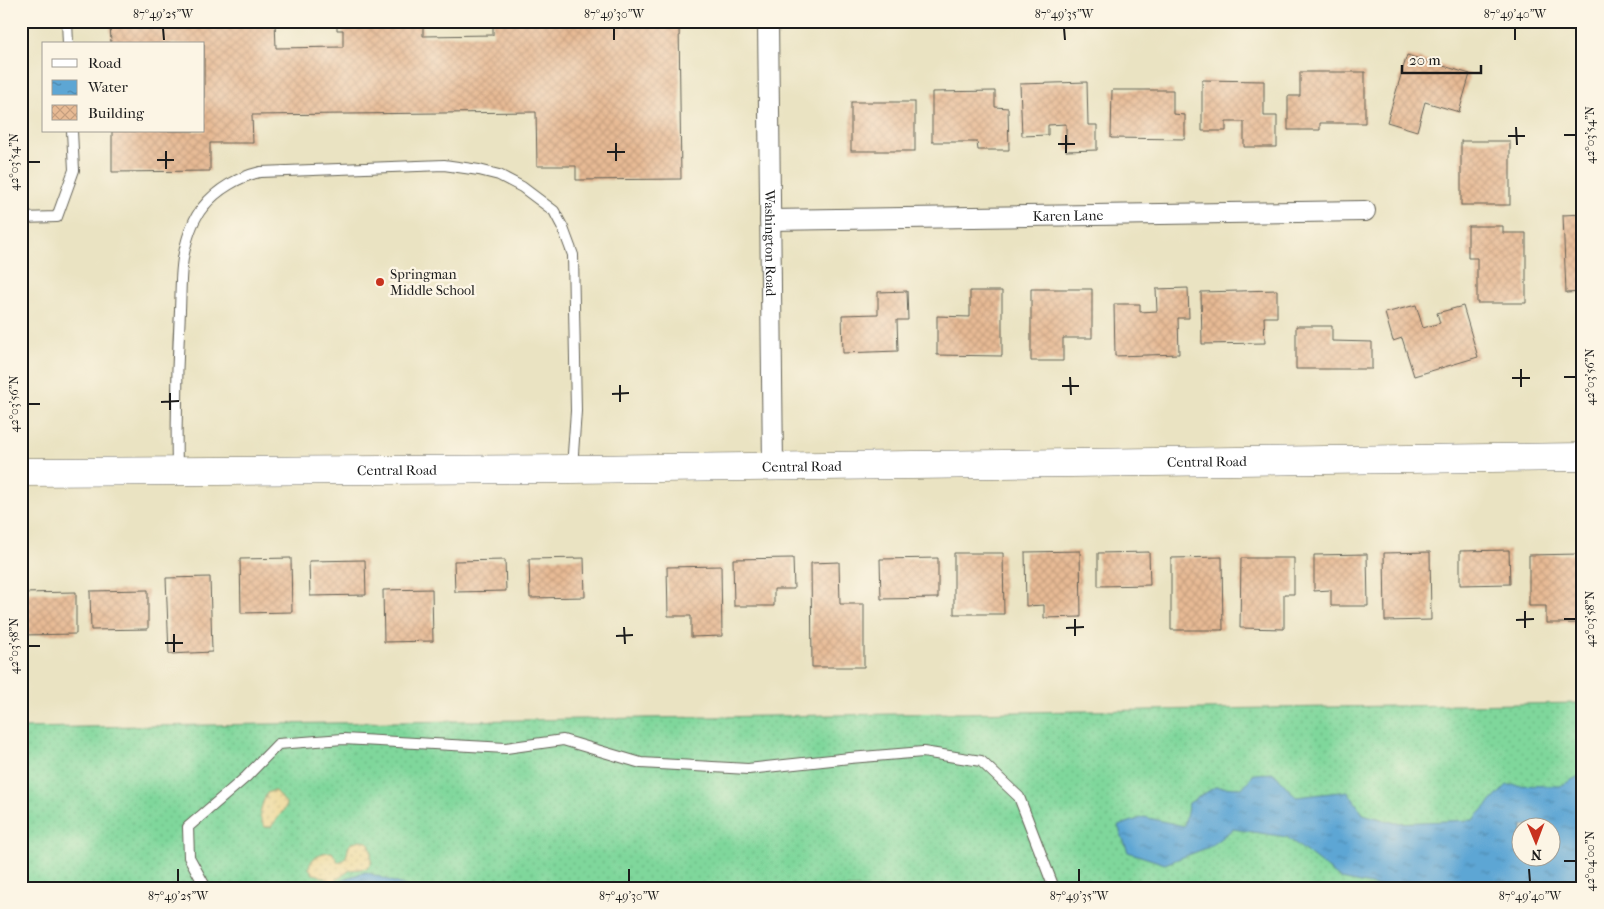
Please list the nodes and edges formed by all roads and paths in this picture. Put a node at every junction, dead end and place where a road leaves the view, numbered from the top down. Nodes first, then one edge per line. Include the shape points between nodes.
1 (67, 21) edge
2 (768, 21) edge
3 (68, 42) edge
4 (72, 132) edge
5 (1365, 211) dead end
6 (21, 218) edge
7 (770, 220) junction
8 (1583, 457) edge
9 (773, 466) junction
10 (572, 469) junction
11 (177, 471) junction
12 (21, 472) edge
13 (206, 888) edge
14 (1054, 888) edge

1 - 3 lane
2 - 7 street, Washington Road
4 - 6 lane via 74,170 57,217
5 - 7 street, Karen Lane
7 - 9 street, Washington Road
8 - 9 main road, Central Road
9 - 10 main road, Central Road
10 - 11 main road, Central Road
10 - 11 lane via 576,411 573,255 563,228 554,211 522,187 486,171 444,165 260,172 230,184 202,208 184,253 176,368
11 - 12 main road, Central Road
13 - 14 lane via 189,858 188,827 246,777 278,744 343,739 506,748 563,740 641,763 748,769 923,752 982,761 1019,797

